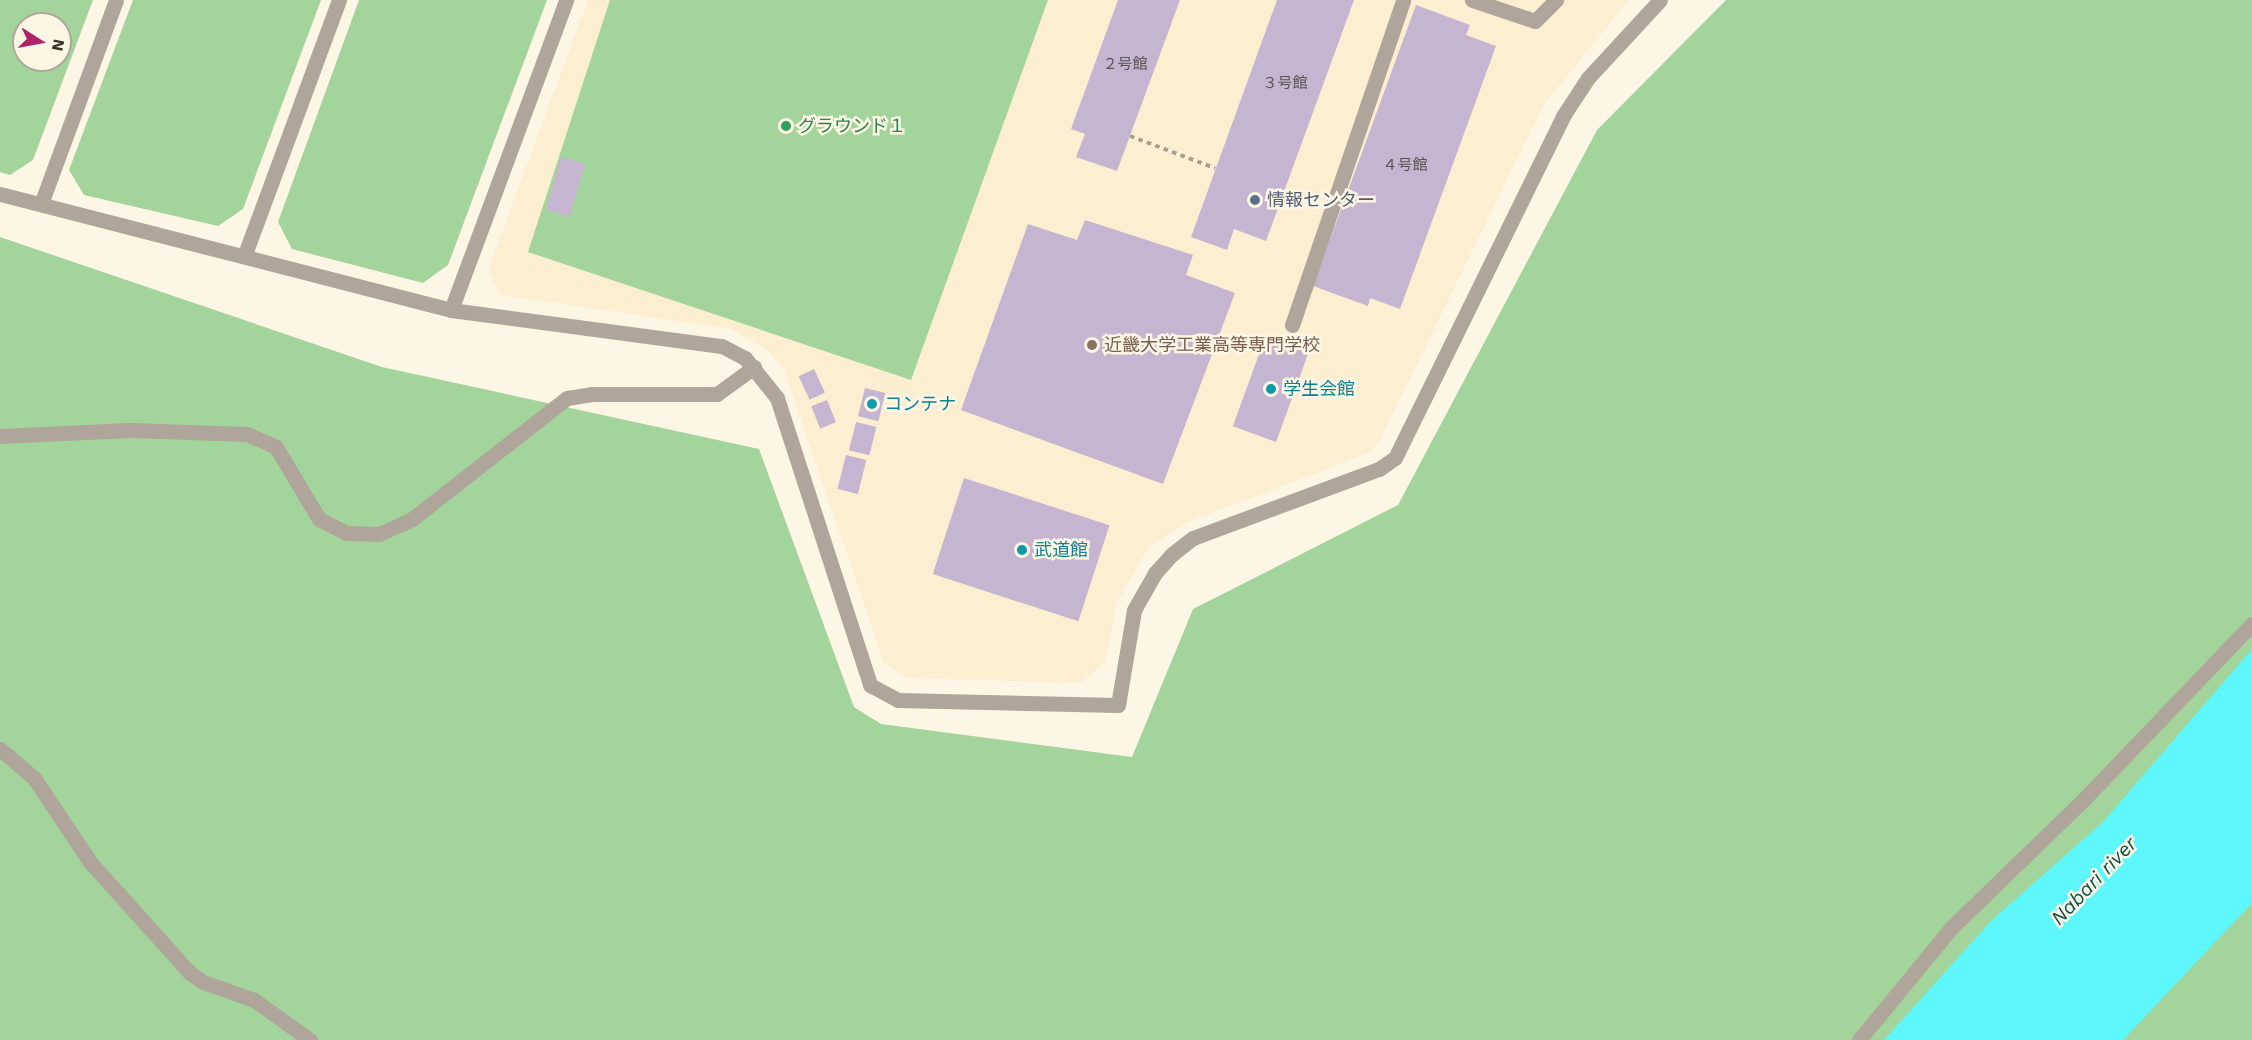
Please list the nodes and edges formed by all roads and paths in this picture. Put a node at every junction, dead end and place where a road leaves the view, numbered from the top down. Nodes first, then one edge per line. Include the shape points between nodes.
1 (116, 0) edge
2 (339, 0) edge
3 (566, 0) edge
4 (1403, 0) edge
5 (1472, 0) edge
6 (1556, 0) edge
7 (1660, 0) edge
8 (1130, 136) dead end
9 (1215, 168) dead end
10 (0, 194) edge
11 (41, 204) junction
12 (245, 254) junction
13 (451, 310) junction
14 (1292, 325) dead end
15 (754, 367) junction
16 (0, 436) edge
17 (2252, 624) edge
18 (0, 749) edge
19 (310, 1040) edge
20 (1859, 1040) edge

1 - 11 street
2 - 12 street
3 - 13 street
4 - 14 street
5 - 6 street via 1535,21
7 - 15 street via 1588,78 1563,116 1395,458 1379,470 1193,538 1171,555 1149,581 1134,610 1118,705 898,700 870,685 777,398
8 - 9 path
10 - 11 street
11 - 12 street
12 - 13 street
13 - 15 street via 722,346
15 - 16 street via 717,394 615,393 567,398 412,519 379,534 347,533 319,519 281,453 247,434 130,430
17 - 20 street via 2085,798 1950,928
18 - 19 street via 34,778 90,862 189,972 203,982 254,1000

